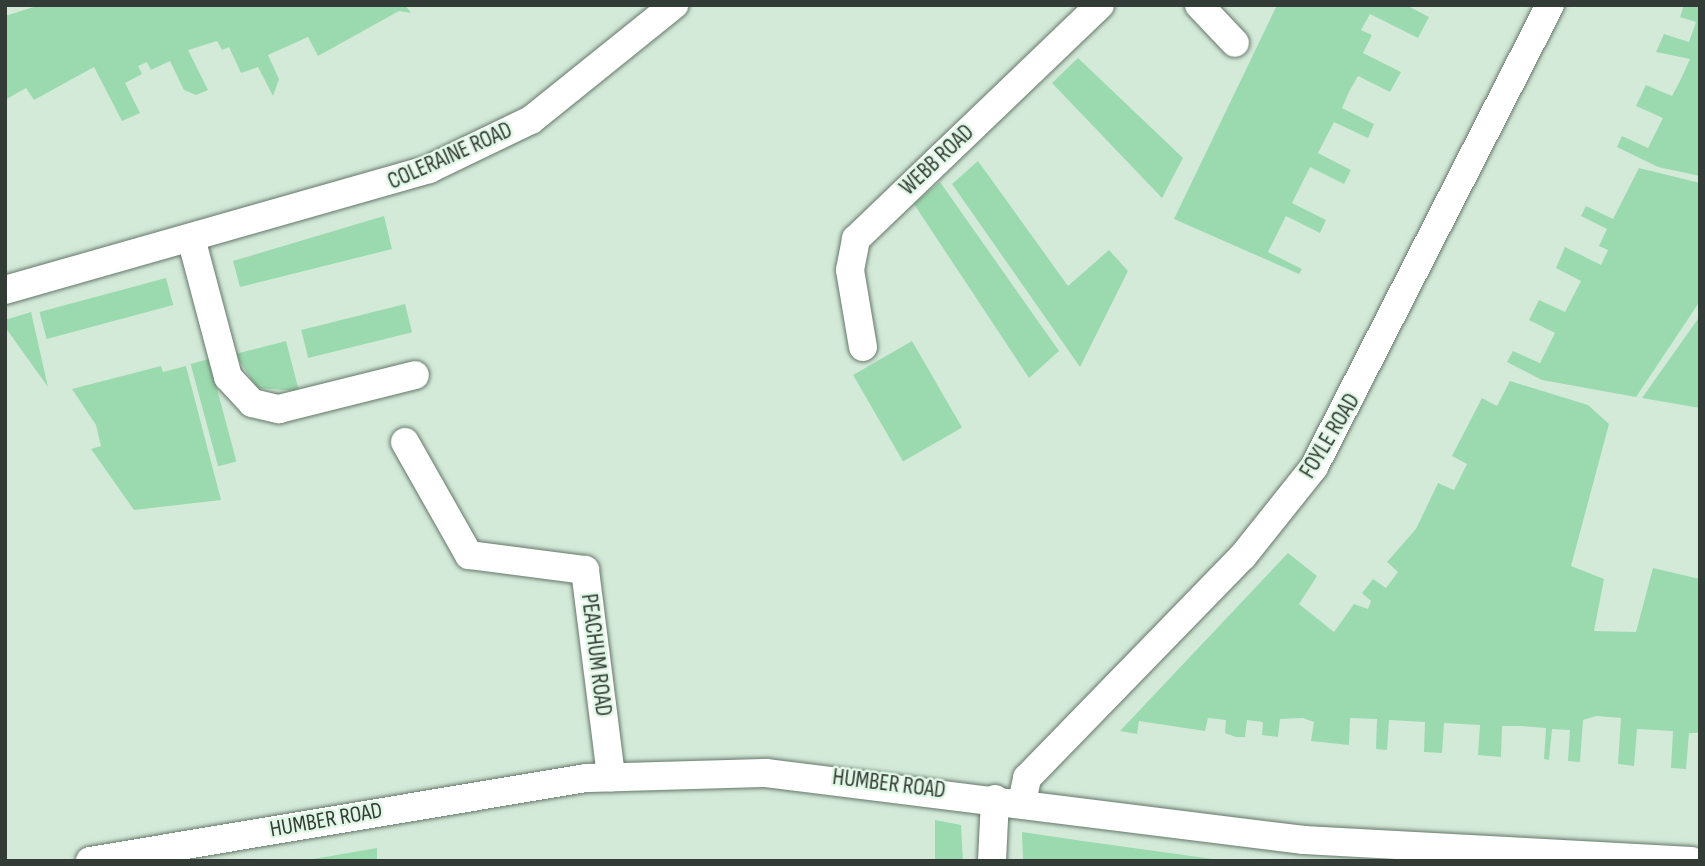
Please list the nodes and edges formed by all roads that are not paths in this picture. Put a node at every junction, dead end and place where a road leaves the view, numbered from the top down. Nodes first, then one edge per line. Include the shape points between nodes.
1 (674, 5) edge
2 (1100, 5) edge
3 (1199, 5) edge
4 (1550, 5) edge
5 (1235, 43) dead end
6 (191, 238) junction
7 (5, 290) edge
8 (863, 347) dead end
9 (415, 375) dead end
10 (405, 442) dead end
11 (611, 777) junction
12 (995, 799) junction
13 (1023, 803) junction
14 (90, 861) edge
15 (992, 861) edge
16 (1691, 861) edge

1 - 6 street, COLERAINE ROAD via 580,86 482,146 375,188
2 - 8 street, WEBB ROAD via 856,239 850,270
3 - 5 street
4 - 13 street, FOYLE ROAD via 1314,467 1243,556 1027,778
6 - 7 street, COLERAINE ROAD
6 - 9 street via 228,377 252,403 279,409
10 - 11 street, PEACHUM ROAD via 469,555 585,570
11 - 12 street, HUMBER ROAD via 814,775
11 - 14 street, HUMBER ROAD
12 - 13 street, HUMBER ROAD
12 - 15 street
13 - 16 street, HUMBER ROAD via 1304,840

